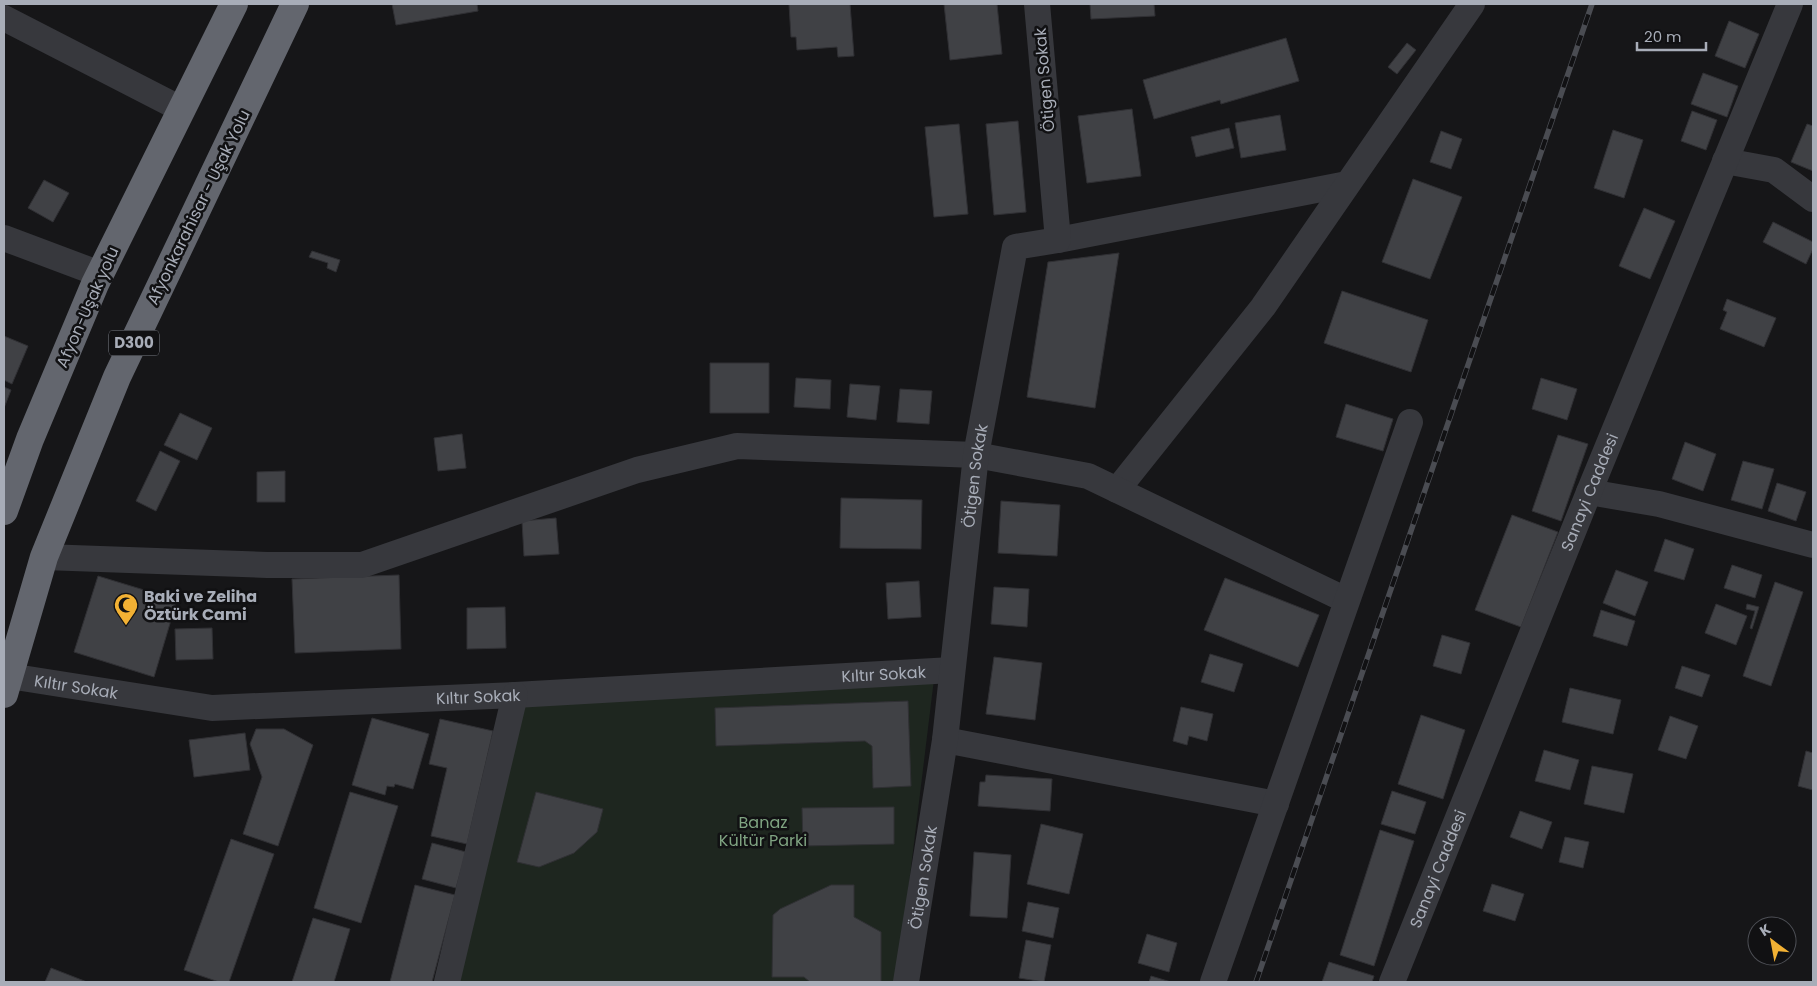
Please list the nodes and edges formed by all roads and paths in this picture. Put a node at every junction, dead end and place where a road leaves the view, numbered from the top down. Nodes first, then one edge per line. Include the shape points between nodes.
1 (234, 4) edge
2 (295, 4) edge
3 (1037, 4) edge
4 (1472, 4) edge
5 (1790, 4) edge
6 (4, 18) edge
7 (181, 109) junction
8 (1725, 161) junction
9 (1348, 184) junction
10 (1813, 199) edge
11 (4, 238) edge
12 (1058, 240) junction
13 (100, 274) junction
14 (1410, 422) dead end
15 (976, 455) junction
16 (1117, 490) junction
17 (1589, 492) junction
18 (4, 511) edge
19 (1813, 545) edge
20 (44, 556) junction
21 (1346, 600) junction
22 (952, 670) junction
23 (6, 685) edge
24 (515, 695) junction
25 (945, 740) junction
26 (1276, 804) junction
27 (447, 982) edge
28 (906, 982) edge
29 (1213, 982) edge
30 (1392, 982) edge

1 - 7 highway
2 - 20 highway, Afyonkarahisar - Uşak Yolu / D300 via 117,377
3 - 12 street, Ötigen Sokak
4 - 9 street
5 - 8 street, Sanayi Caddesi
6 - 7 street
7 - 13 highway, Afyon-Uşak yolu
8 - 10 street via 1774,170
8 - 17 street, Sanayi Caddesi
9 - 12 street
9 - 16 street via 1263,307
11 - 13 street
12 - 15 street, Ötigen Sokak via 1015,248
13 - 18 highway, Afyon-Uşak yolu via 30,439
14 - 21 street
15 - 16 street via 1088,476
15 - 20 street via 737,446 637,470 362,565 267,565
15 - 22 street, Ötigen Sokak
16 - 21 street
17 - 19 street via 1659,504
17 - 30 street, Sanayi Caddesi
20 - 23 highway, Afyonkarahisar - Uşak Yolu / D300
21 - 26 street
22 - 24 street, Kıltır Sokak
22 - 25 street, Ötigen Sokak
23 - 24 street, Kıltır Sokak via 212,708
24 - 27 street
25 - 26 street
25 - 28 street, Ötigen Sokak
26 - 29 street

